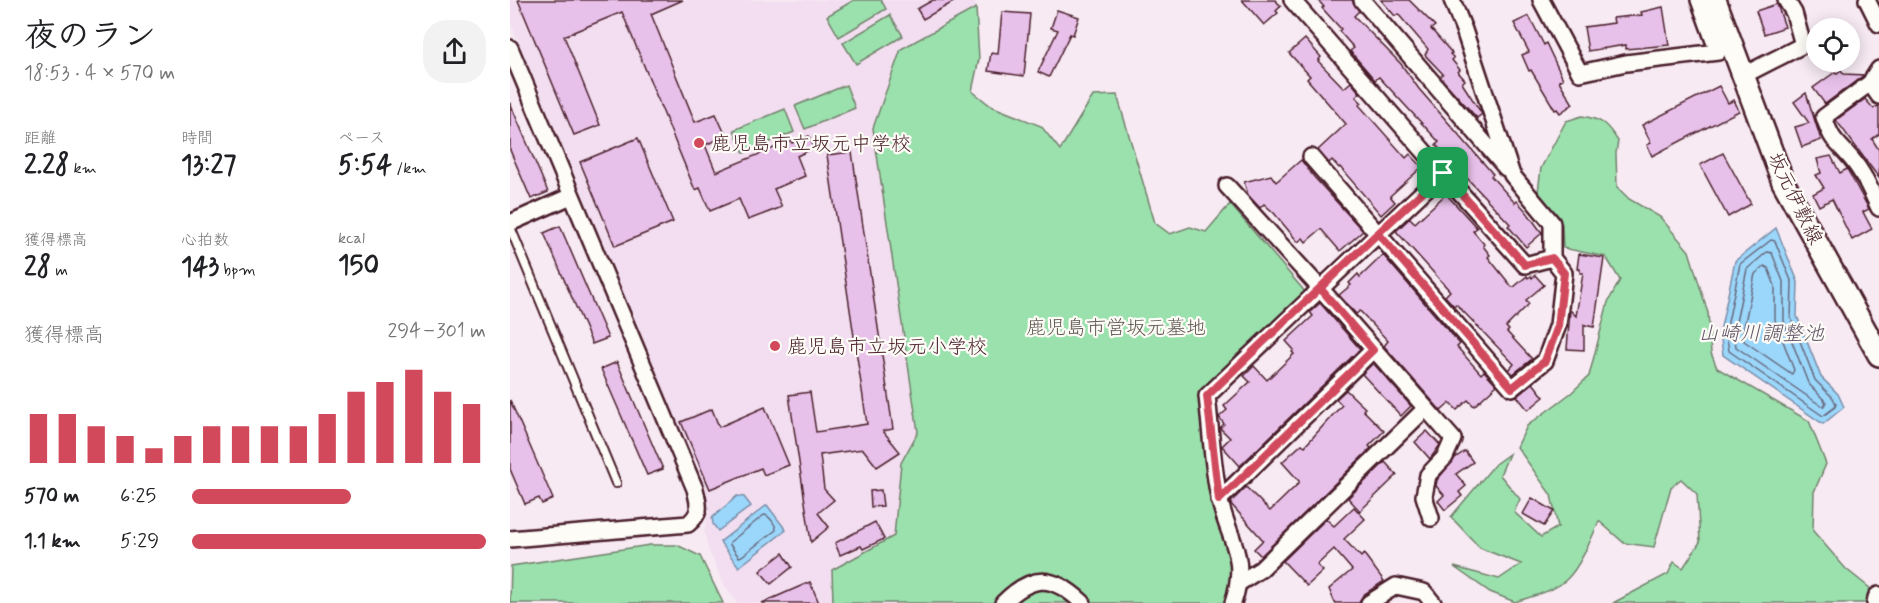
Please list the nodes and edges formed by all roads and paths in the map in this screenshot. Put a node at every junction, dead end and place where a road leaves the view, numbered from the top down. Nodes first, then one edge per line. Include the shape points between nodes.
1 (1292, 0) edge
2 (1362, 0) edge
3 (1442, 0) edge
4 (1541, 0) edge
5 (1699, 0) edge
6 (1715, 0) edge
7 (1786, 0) edge
8 (1867, 0) edge
9 (1453, 5) edge
10 (1879, 24) edge
11 (510, 48) edge
12 (1879, 69) edge
13 (1744, 75) junction
14 (1870, 82) junction
15 (1879, 96) edge
16 (1311, 157) dead end
17 (1443, 173) junction
18 (1512, 175) junction
19 (1227, 186) dead end
20 (571, 196) junction
21 (1879, 208) edge
22 (510, 223) edge
23 (510, 227) edge
24 (1378, 233) junction
25 (1552, 258) junction
26 (1320, 288) junction
27 (1373, 350) junction
28 (1879, 355) edge
29 (1425, 409) junction
30 (616, 483) dead end
31 (1219, 500) junction
32 (1431, 518) dead end
33 (510, 539) edge
34 (1239, 583) junction
35 (1879, 598) edge
36 (1003, 603) edge
37 (1083, 603) edge
38 (1233, 603) edge
39 (1369, 603) edge
40 (1433, 603) edge
41 (1878, 603) edge

1 - 17 street
2 - 18 street
3 - 9 street
4 - 5 street via 1580,73 1617,64 1718,52
6 - 13 main road, 坂元伊敷線
7 - 13 street via 1803,45
8 - 10 street
9 - 18 street
11 - 20 street
12 - 14 street
13 - 28 main road, 坂元伊敷線 via 1784,182
14 - 15 street
14 - 21 street via 1824,117 1831,138 1851,158
16 - 24 street
17 - 24 street
17 - 25 street via 1525,265
18 - 25 street via 1552,223
19 - 26 street
20 - 22 street
20 - 33 street via 699,507 688,524
23 - 30 lane
24 - 25 street via 1512,388 1545,361 1558,326 1564,273
24 - 26 street
26 - 27 street
26 - 31 street via 1207,396
27 - 29 street
27 - 31 street
29 - 32 street via 1452,439 1445,458 1428,475 1424,496
29 - 34 street via 1261,569
31 - 34 street via 1238,555
34 - 38 street
35 - 41 main road
36 - 37 street via 1013,593 1041,580 1067,588
39 - 40 street via 1396,586 1424,592

